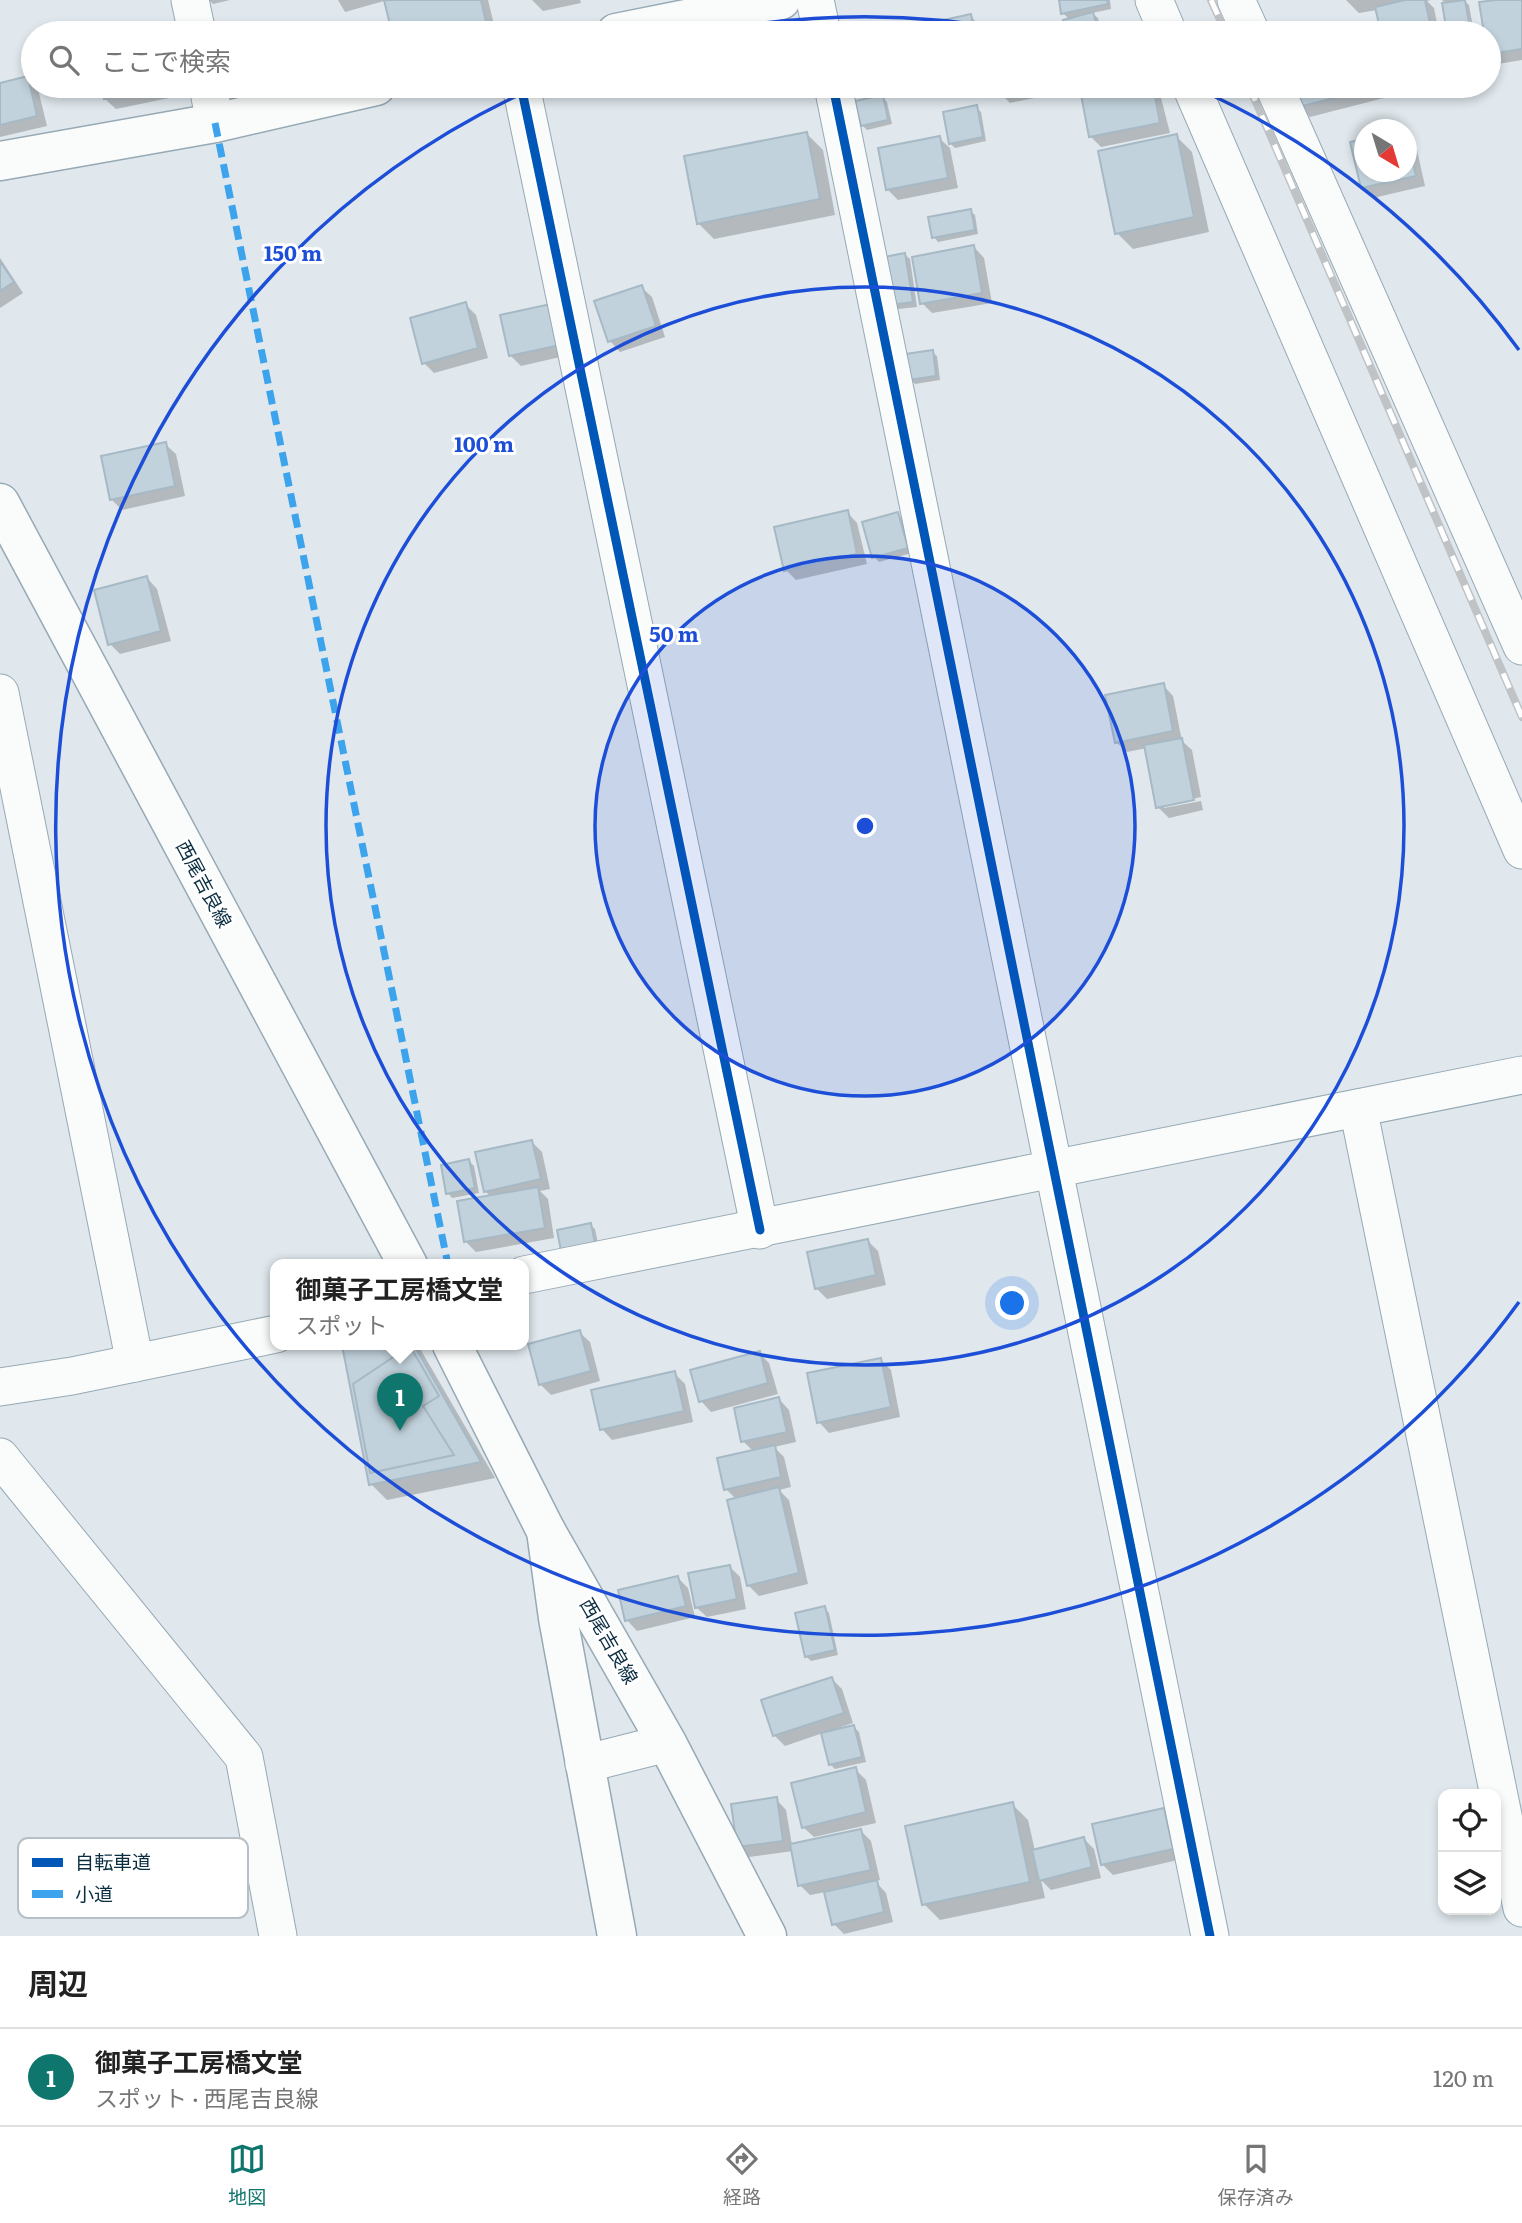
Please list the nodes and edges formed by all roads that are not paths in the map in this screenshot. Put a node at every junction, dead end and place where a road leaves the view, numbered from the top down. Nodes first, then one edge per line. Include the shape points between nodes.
1 (190, 0) edge
2 (781, 0) edge
3 (815, 0) edge
4 (1154, 0) edge
5 (1236, 0) edge
6 (194, 21) edge
7 (676, 21) edge
8 (819, 21) edge
9 (1163, 21) edge
10 (1246, 21) edge
11 (210, 98) edge
12 (324, 98) edge
13 (524, 98) edge
14 (834, 98) edge
15 (1196, 98) edge
16 (1279, 98) edge
17 (215, 123) junction
18 (0, 161) edge
19 (3, 515) edge
20 (1522, 646) edge
21 (0, 693) edge
22 (1522, 850) edge
23 (1522, 1075) edge
24 (1358, 1108) junction
25 (1055, 1168) junction
26 (760, 1230) junction
27 (405, 1259) edge
28 (529, 1274) edge
29 (270, 1335) edge
30 (456, 1350) edge
31 (135, 1363) junction
32 (0, 1387) edge
33 (0, 1458) edge
34 (546, 1531) junction
35 (667, 1743) junction
36 (584, 1764) junction
37 (1522, 1909) edge
38 (278, 1936) edge
39 (617, 1936) edge
40 (767, 1936) edge
41 (1210, 1936) edge

1 - 6 street
2 - 7 main road
3 - 8 street
4 - 9 street
5 - 10 street
11 - 17 street
12 - 17 main road
13 - 26 street
14 - 25 street
15 - 22 street
16 - 20 street
17 - 18 main road
19 - 27 main road, 西尾吉良線
21 - 31 street
23 - 24 street
24 - 25 street
24 - 37 street
25 - 26 street
25 - 41 street
26 - 28 street
29 - 31 street
30 - 34 main road, 西尾吉良線
31 - 32 street
33 - 38 street via 244,1757
34 - 35 main road, 西尾吉良線
34 - 36 main road
35 - 36 street
35 - 40 main road, 西尾吉良線
36 - 39 main road

